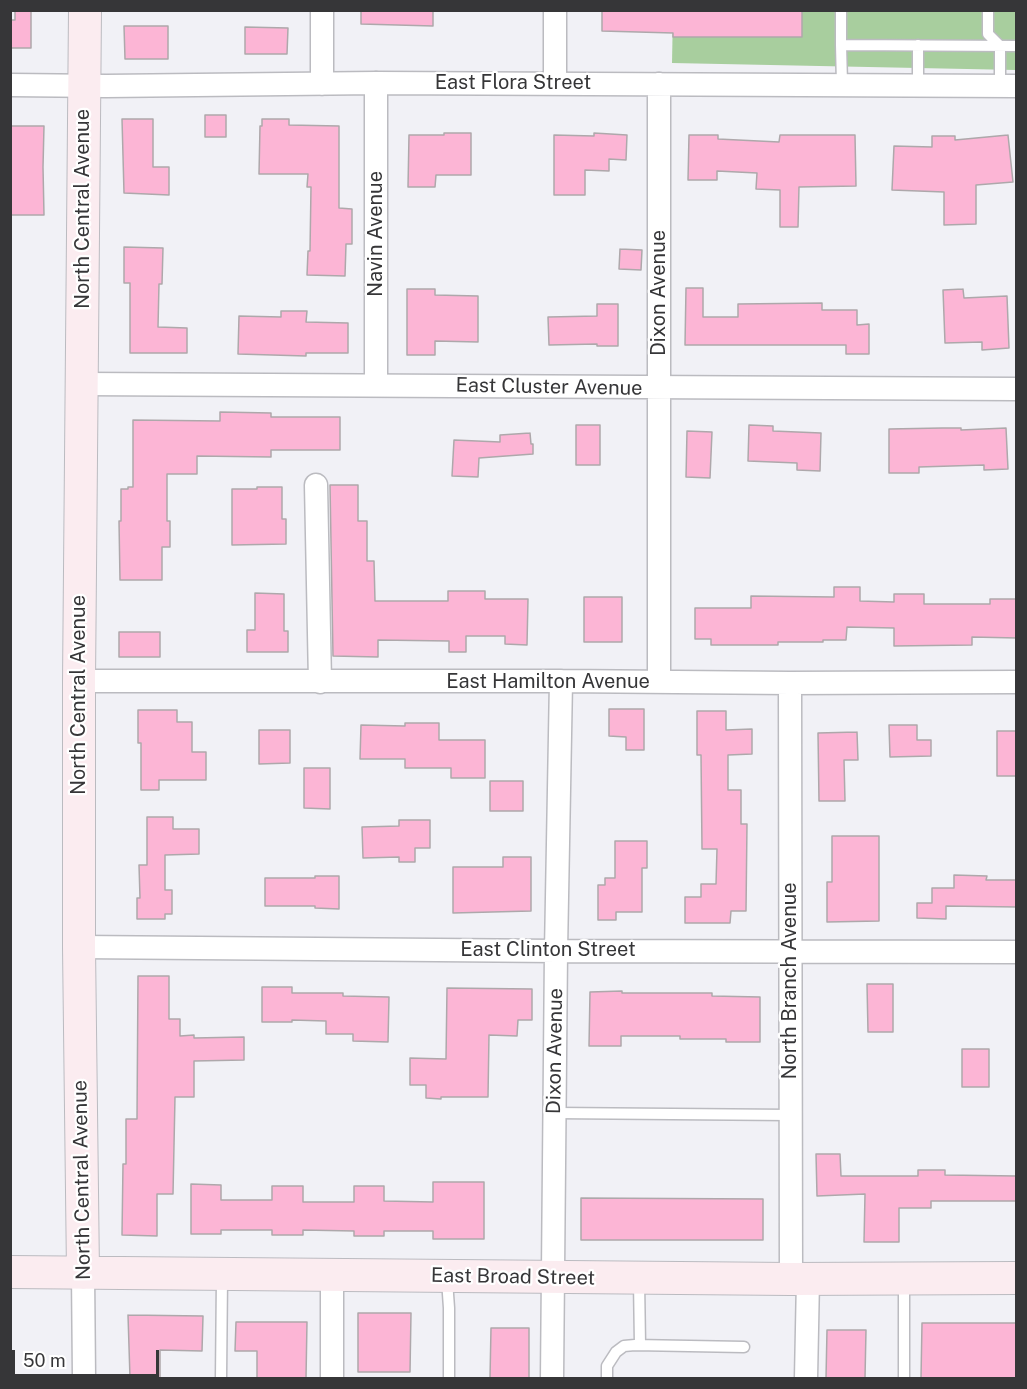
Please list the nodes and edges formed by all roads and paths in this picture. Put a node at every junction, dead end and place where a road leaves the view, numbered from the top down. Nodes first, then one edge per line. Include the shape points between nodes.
1 (85, 10) edge
2 (322, 10) edge
3 (555, 10) edge
4 (841, 10) edge
5 (988, 10) edge
6 (841, 45) junction
7 (918, 45) junction
8 (1000, 46) junction
9 (1017, 46) edge
10 (376, 83) junction
11 (322, 84) junction
12 (555, 84) junction
13 (659, 84) junction
14 (842, 84) junction
15 (10, 85) edge
16 (918, 85) junction
17 (84, 86) junction
18 (1008, 86) edge
19 (81, 384) junction
20 (376, 385) junction
21 (659, 388) junction
22 (1017, 389) edge
23 (316, 485) dead end
24 (79, 681) junction
25 (561, 681) junction
26 (320, 682) junction
27 (659, 682) junction
28 (1017, 682) edge
29 (790, 683) junction
30 (79, 946) junction
31 (556, 951) junction
32 (790, 951) junction
33 (1017, 952) edge
34 (554, 1113) junction
35 (790, 1115) junction
36 (10, 1272) edge
37 (83, 1273) junction
38 (222, 1274) junction
39 (332, 1275) junction
40 (447, 1276) junction
41 (553, 1277) junction
42 (639, 1278) junction
43 (1017, 1278) edge
44 (904, 1279) junction
45 (799, 1280) junction
46 (640, 1345) junction
47 (744, 1347) dead end
48 (84, 1378) edge
49 (221, 1378) edge
50 (333, 1378) edge
51 (449, 1378) edge
52 (552, 1378) edge
53 (607, 1378) edge
54 (806, 1378) edge
55 (904, 1378) edge

1 - 17 street, North Central Avenue
2 - 11 street
3 - 12 street
4 - 6 lane
5 - 8 lane via 988,34
6 - 7 lane
6 - 14 lane
7 - 8 lane
7 - 16 lane
8 - 9 lane
8 - 18 lane
10 - 11 street, East Flora Street
10 - 12 street, East Flora Street
10 - 20 street, Navin Avenue
11 - 17 street, East Flora Street
12 - 13 street, East Flora Street
13 - 14 street, East Flora Street
13 - 21 street, Dixon Avenue
14 - 16 street, East Flora Street
15 - 17 street, East Flora Street
16 - 18 street, East Flora Street
17 - 19 street, North Central Avenue
19 - 20 street, East Cluster Avenue
19 - 24 street, North Central Avenue
20 - 21 street, East Cluster Avenue
21 - 22 street, East Cluster Avenue
21 - 27 street, Dixon Avenue
23 - 26 street
24 - 26 street, East Hamilton Avenue
24 - 30 street, North Central Avenue
25 - 26 street, East Hamilton Avenue
25 - 27 street, East Hamilton Avenue
25 - 31 street, Dixon Avenue
27 - 29 street, East Hamilton Avenue
28 - 29 street, East Hamilton Avenue
29 - 32 street, North Branch Avenue
30 - 31 street, East Clinton Street
30 - 37 street, North Central Avenue
31 - 32 street, East Clinton Street
31 - 34 street, Dixon Avenue
32 - 33 street, East Clinton Street
32 - 35 street, North Branch Avenue
34 - 35 lane
34 - 41 street, Dixon Avenue
35 - 45 street, North Branch Avenue
36 - 37 street, East Broad Street
37 - 38 street, East Broad Street
37 - 48 street, North Central Avenue
38 - 39 street, East Broad Street
38 - 49 lane
39 - 40 street, East Broad Street
39 - 50 street
40 - 41 street, East Broad Street
40 - 51 lane
41 - 42 street, East Broad Street
41 - 52 street, Dixon Avenue
42 - 45 street, East Broad Street
42 - 46 lane
43 - 44 street, East Broad Street
44 - 45 street, East Broad Street
44 - 55 lane
45 - 54 street, North Branch Avenue
46 - 47 lane
46 - 53 lane via 624,1346 616,1352 607,1366

